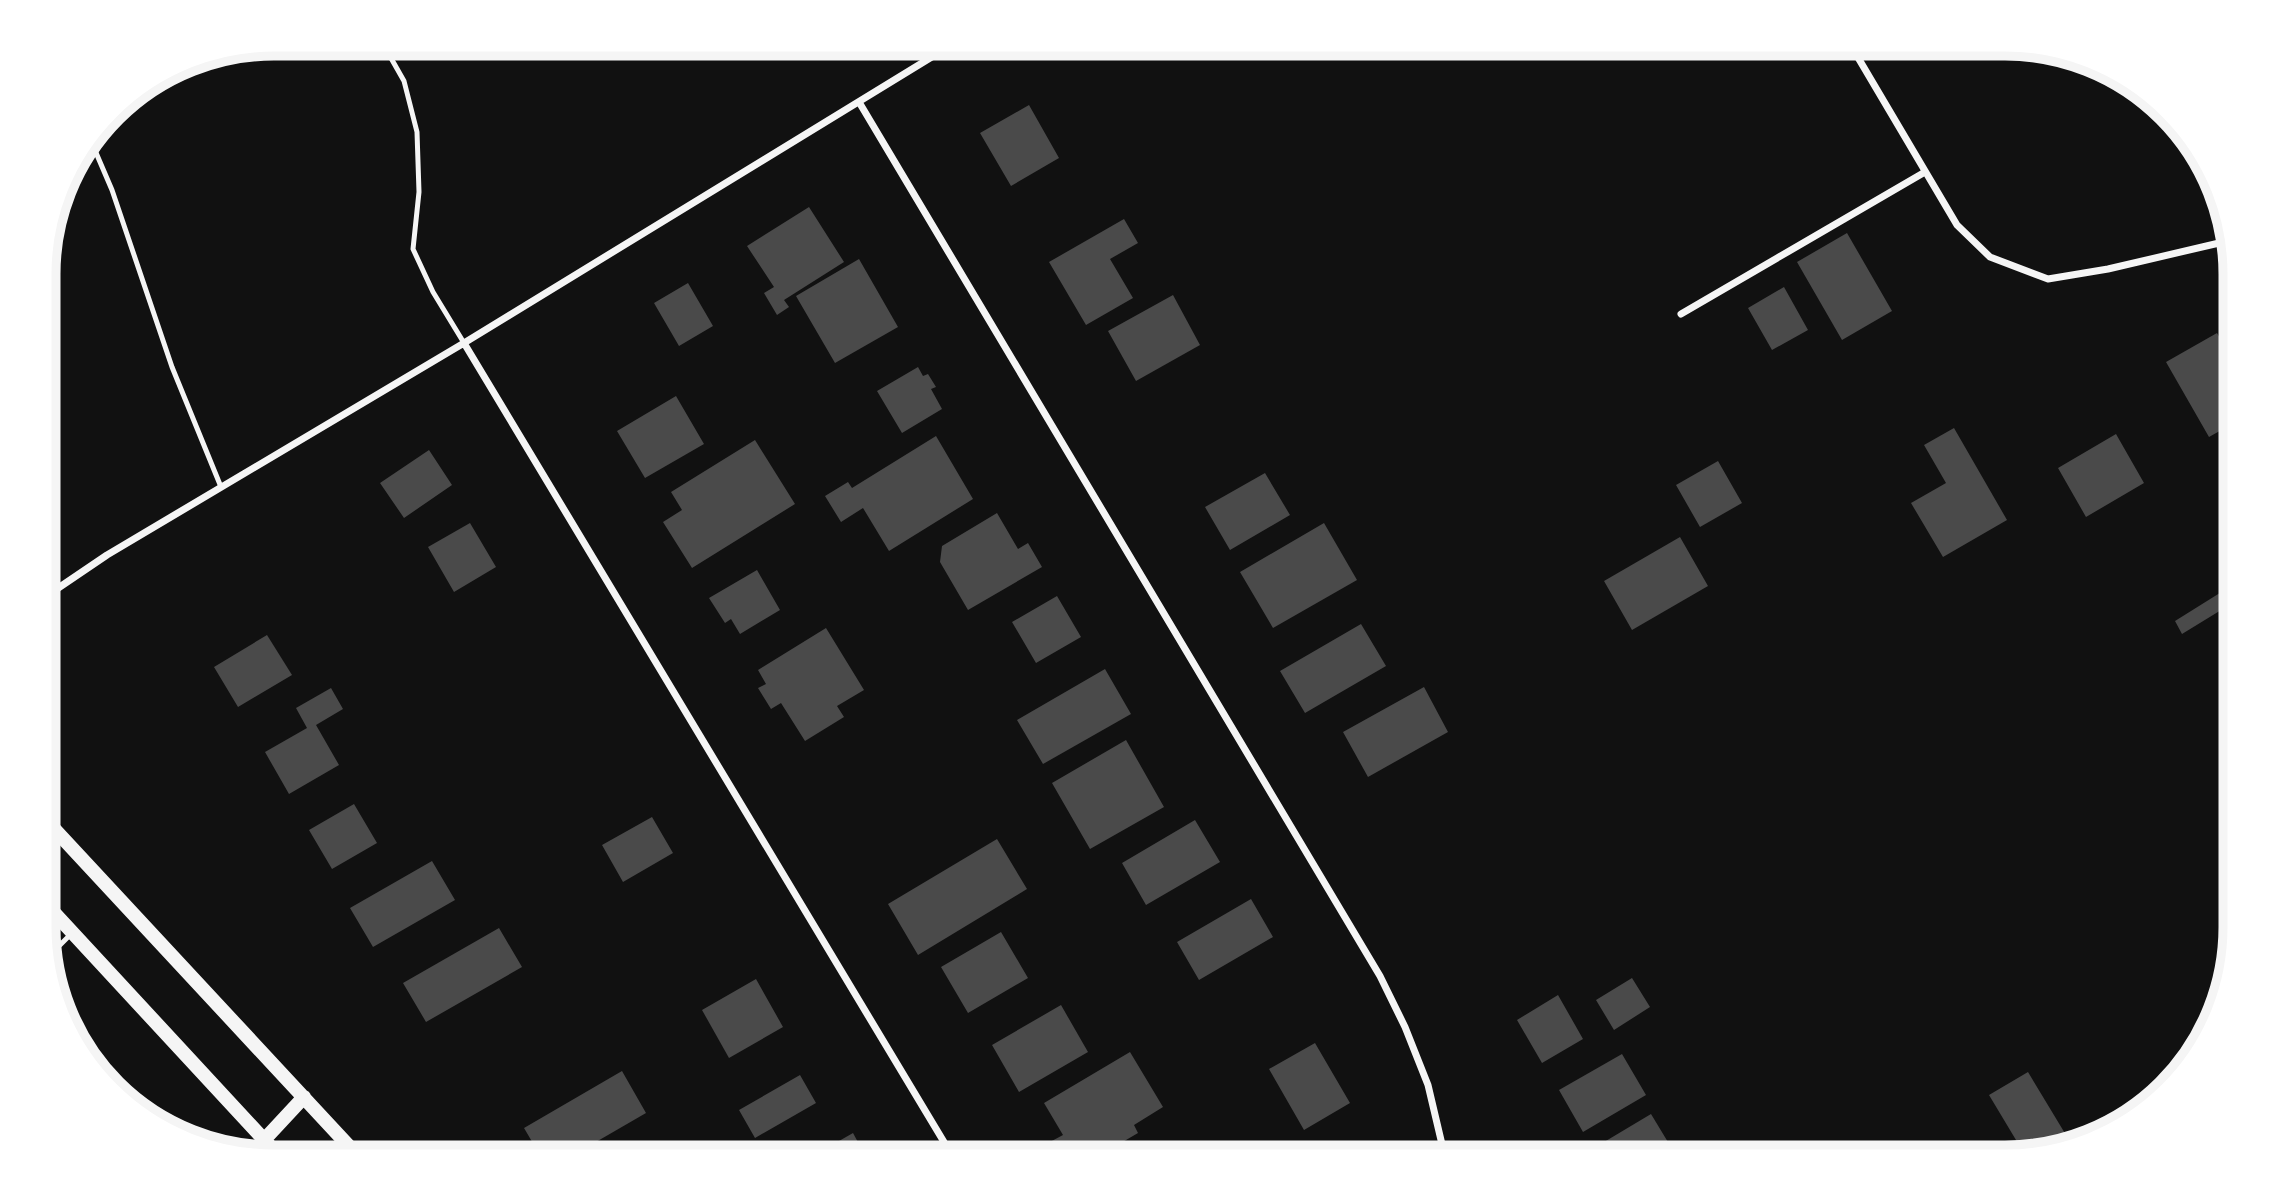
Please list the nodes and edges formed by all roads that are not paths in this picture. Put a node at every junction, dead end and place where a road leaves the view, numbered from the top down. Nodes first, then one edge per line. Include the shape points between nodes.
1 (390, 56) edge
2 (934, 56) edge
3 (1857, 56) edge
4 (859, 102) junction
5 (96, 150) edge
6 (1925, 172) junction
7 (2221, 243) edge
8 (1681, 314) dead end
9 (464, 343) junction
10 (221, 487) junction
11 (56, 590) edge
12 (56, 830) edge
13 (56, 915) edge
14 (72, 932) junction
15 (57, 947) edge
16 (304, 1097) junction
17 (264, 1140) junction
18 (260, 1144) edge
19 (268, 1145) edge
20 (348, 1145) edge
21 (946, 1145) edge
22 (1442, 1145) edge

1 - 9 lane via 404,80 417,132 419,192 414,249
2 - 4 street
3 - 6 street
4 - 9 street
4 - 22 street via 1380,976 1428,1085
5 - 10 lane via 172,367
6 - 7 street via 1957,225 1990,257 2048,279 2108,270
6 - 8 street
9 - 10 street
9 - 21 street
10 - 11 street
12 - 16 main road
13 - 14 main road
14 - 15 lane
14 - 17 main road
16 - 17 main road
16 - 20 main road
17 - 18 lane
17 - 19 main road

